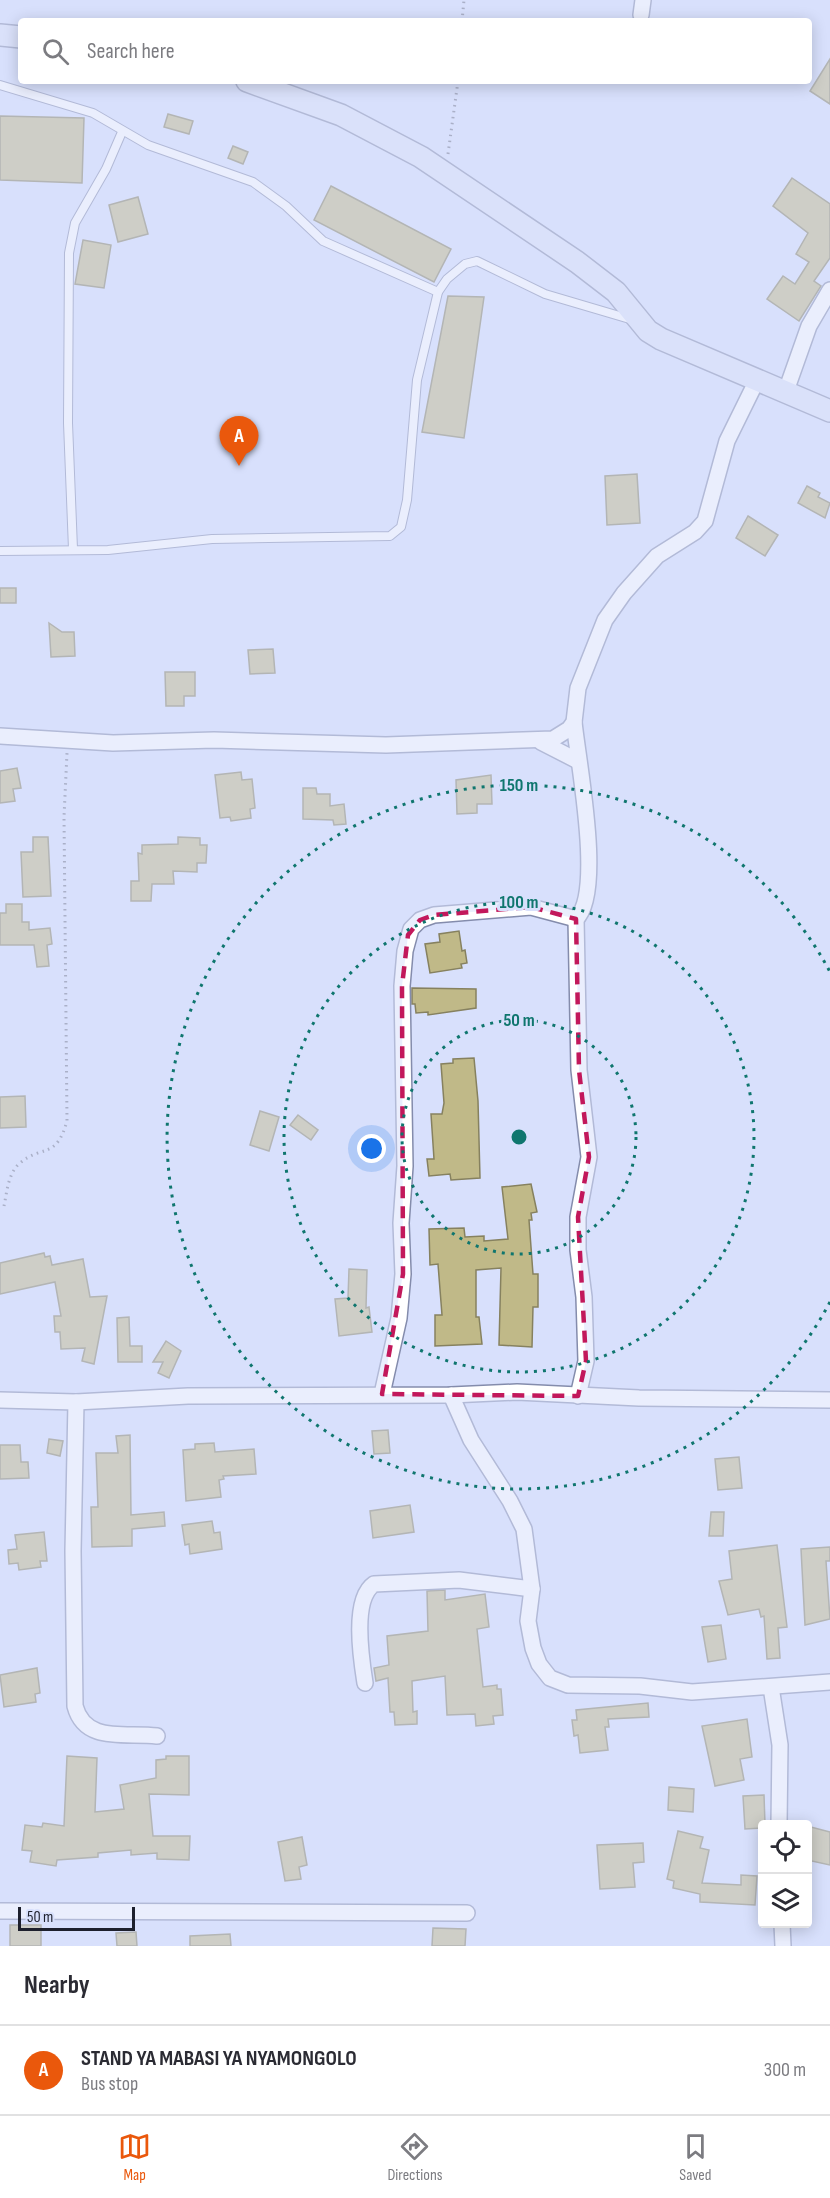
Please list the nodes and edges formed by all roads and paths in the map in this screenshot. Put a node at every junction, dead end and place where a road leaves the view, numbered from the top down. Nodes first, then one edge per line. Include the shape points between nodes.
1 (464, 0) edge
2 (462, 18) edge
3 (0, 35) edge
4 (18, 37) edge
5 (255, 84) edge
6 (458, 84) edge
7 (0, 85) edge
8 (122, 132) junction
9 (445, 173) junction
10 (830, 291) edge
11 (438, 292) junction
12 (639, 321) junction
13 (757, 380) junction
14 (786, 391) junction
15 (830, 411) edge
16 (73, 549) junction
17 (0, 551) edge
18 (574, 722) junction
19 (0, 736) edge
20 (68, 739) junction
21 (541, 742) junction
22 (578, 762) junction
23 (576, 919) junction
24 (4, 1206) dead end
25 (382, 1394) junction
26 (451, 1395) junction
27 (578, 1396) junction
28 (0, 1400) edge
29 (830, 1400) edge
30 (76, 1402) junction
31 (532, 1588) junction
32 (830, 1682) edge
33 (365, 1683) dead end
34 (771, 1687) junction
35 (157, 1736) dead end
36 (779, 1820) edge
37 (0, 1911) edge
38 (467, 1912) dead end
39 (782, 1928) edge
40 (783, 1946) edge

1 - 2 path
3 - 4 main road
5 - 9 main road via 341,115
6 - 9 path
7 - 8 lane via 93,113
8 - 11 lane via 254,182 323,240
8 - 16 lane via 75,223 69,253 68,402
9 - 12 main road via 616,291
10 - 14 street via 809,326
11 - 12 lane via 465,264 477,261 545,294
11 - 16 lane via 417,380 407,500 401,527 390,536 213,539 108,550
12 - 13 main road via 661,339
13 - 14 main road
13 - 18 street via 727,441 705,521 657,556 605,620 578,688
14 - 15 main road
16 - 17 lane
18 - 21 street via 562,735
18 - 22 street
19 - 20 street
20 - 21 street via 386,745
20 - 24 path via 64,817 67,1121 53,1149 21,1162 11,1175
21 - 22 street
22 - 23 street via 589,879 588,899
23 - 25 street via 531,907 453,913 425,917 408,935 402,986 404,1274 399,1318
23 - 27 street via 579,1070 589,1157 578,1217 586,1361
25 - 26 street
25 - 30 street via 188,1396
26 - 27 street via 517,1392
26 - 31 street via 471,1440 524,1529
27 - 29 street
28 - 30 street
30 - 35 street via 75,1706 78,1718 88,1728 103,1734
31 - 33 street via 459,1580 374,1584 362,1601
31 - 34 street via 528,1621 533,1648 550,1678 568,1685 640,1686 693,1692
32 - 34 street
34 - 36 street via 780,1745
37 - 38 street
39 - 40 street

